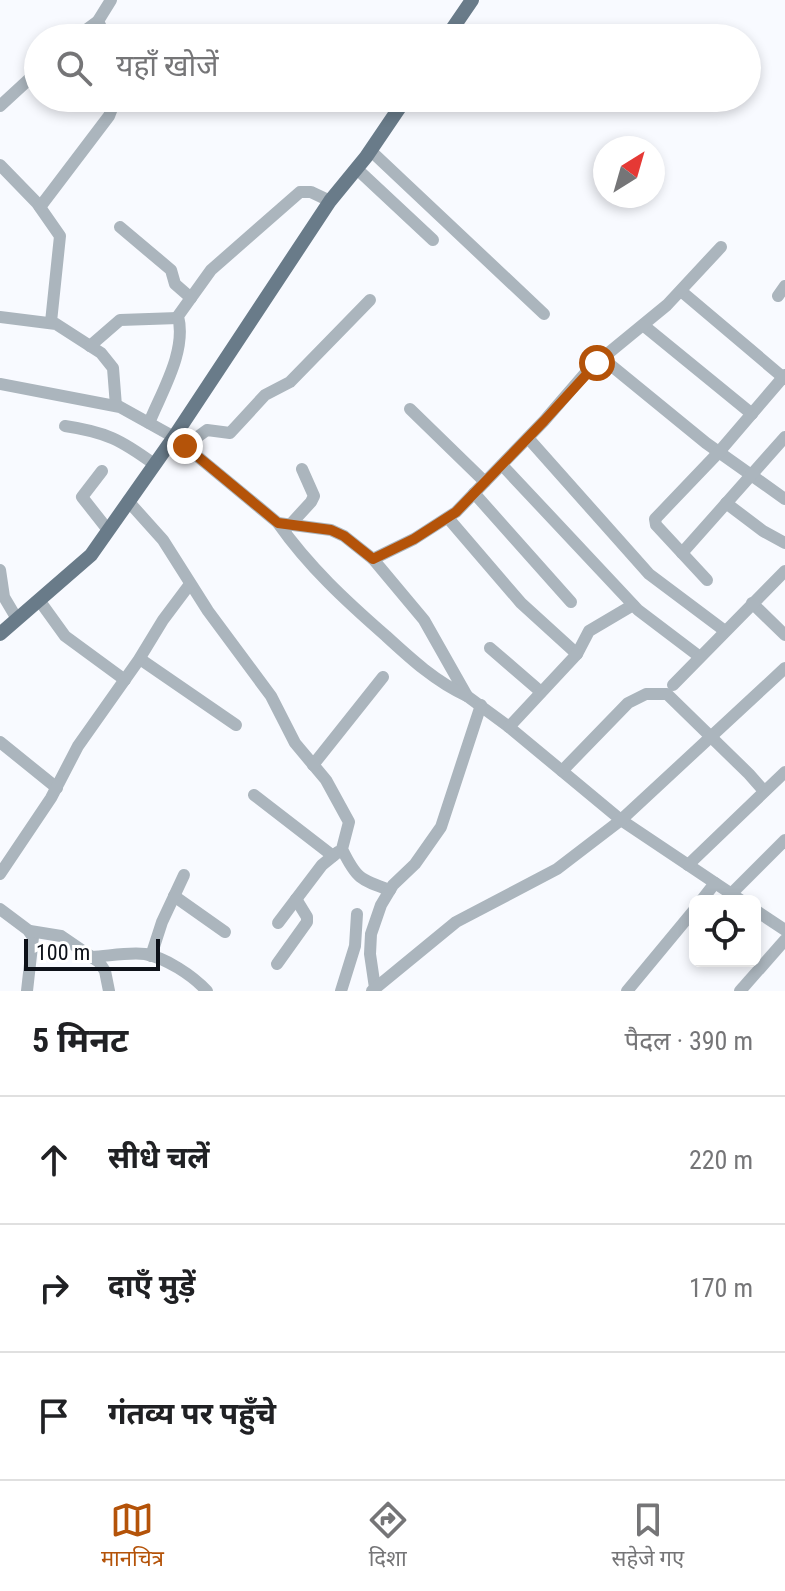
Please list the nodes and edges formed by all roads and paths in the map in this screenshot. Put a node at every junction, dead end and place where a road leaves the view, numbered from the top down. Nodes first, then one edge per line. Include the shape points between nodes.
1 (111, 0) edge
2 (472, 0) edge
3 (98, 21) junction
4 (94, 24) edge
5 (99, 24) edge
6 (456, 24) edge
7 (24, 84) edge
8 (0, 106) edge
9 (108, 112) edge
10 (397, 112) edge
11 (371, 151) junction
12 (0, 165) edge
13 (357, 169) junction
14 (330, 201) junction
15 (40, 207) junction
16 (120, 227) dead end
17 (433, 240) dead end
18 (721, 247) dead end
19 (681, 291) junction
20 (191, 298) junction
21 (370, 300) dead end
22 (544, 314) dead end
23 (0, 317) edge
24 (178, 318) junction
25 (51, 322) junction
26 (643, 325) junction
27 (90, 346) junction
28 (602, 358) junction
29 (784, 377) edge
30 (0, 384) edge
31 (116, 406) junction
32 (410, 409) dead end
33 (752, 414) junction
34 (149, 423) junction
35 (65, 426) dead end
36 (785, 437) edge
37 (528, 438) junction
38 (179, 442) junction
39 (719, 452) junction
40 (154, 464) junction
41 (502, 465) junction
42 (302, 469) dead end
43 (102, 471) dead end
44 (752, 475) junction
45 (485, 482) junction
46 (474, 493) junction
47 (785, 499) edge
48 (128, 501) junction
49 (726, 503) junction
50 (448, 518) junction
51 (283, 524) junction
52 (108, 530) junction
53 (785, 543) edge
54 (682, 553) junction
55 (373, 559) junction
56 (0, 570) edge
57 (785, 571) edge
58 (707, 580) dead end
59 (190, 584) junction
60 (39, 600) junction
61 (571, 602) dead end
62 (752, 603) junction
63 (633, 605) junction
64 (17, 619) junction
65 (725, 631) junction
66 (0, 634) edge
67 (785, 635) edge
68 (490, 648) dead end
69 (577, 654) junction
70 (700, 657) junction
71 (140, 659) junction
72 (785, 668) edge
73 (383, 677) dead end
74 (125, 680) junction
75 (673, 685) dead end
76 (541, 692) junction
77 (467, 696) junction
78 (481, 705) junction
79 (236, 725) dead end
80 (509, 727) junction
81 (712, 736) junction
82 (0, 742) edge
83 (313, 765) junction
84 (562, 771) junction
85 (785, 772) edge
86 (57, 788) junction
87 (764, 791) junction
88 (254, 795) dead end
89 (621, 820) junction
90 (785, 840) edge
91 (337, 852) junction
92 (688, 865) junction
93 (0, 874) edge
94 (184, 875) dead end
95 (715, 883) junction
96 (390, 890) junction
97 (706, 895) edge
98 (734, 895) edge
99 (739, 895) edge
100 (174, 896) junction
101 (296, 899) junction
102 (0, 909) edge
103 (357, 914) dead end
104 (761, 914) edge
105 (689, 916) edge
106 (278, 923) dead end
107 (785, 930) edge
108 (30, 931) junction
109 (225, 932) dead end
110 (785, 940) edge
111 (151, 956) junction
112 (92, 957) junction
113 (277, 964) dead end
114 (373, 990) edge
115 (27, 991) edge
116 (109, 991) edge
117 (207, 991) edge
118 (341, 991) edge
119 (627, 991) edge
120 (740, 991) edge

1 - 3 street
2 - 6 main road
3 - 4 street
3 - 5 street
7 - 8 street
9 - 15 street
10 - 11 main road
11 - 13 main road
11 - 22 street
12 - 15 street
13 - 14 main road
13 - 17 street
14 - 20 street via 311,192 295,195 214,267
14 - 38 main road
15 - 25 street via 61,240
16 - 20 street via 171,270 175,284
18 - 19 street
19 - 26 street
19 - 29 street
20 - 24 street
21 - 38 street via 290,382 265,395 230,433 207,430 194,442
23 - 25 street
24 - 27 street via 120,320
24 - 34 street via 178,349
25 - 27 street
26 - 28 street
26 - 33 street
27 - 31 street via 113,368
28 - 37 street
28 - 39 street
29 - 33 street
30 - 31 street
31 - 34 street
32 - 45 street
33 - 39 street
34 - 38 street
35 - 40 street via 98,431
36 - 44 street
37 - 41 street
37 - 65 street via 649,574
38 - 40 main road
38 - 51 street
39 - 44 street
39 - 54 street via 655,519
40 - 48 main road
41 - 45 street
41 - 63 street
42 - 51 street via 314,496
43 - 52 street via 82,497
44 - 47 street
44 - 49 street
45 - 46 street
46 - 50 street
46 - 61 street
48 - 52 main road
48 - 59 street via 163,540
49 - 53 street
49 - 54 street
50 - 55 street
50 - 69 street via 521,603
51 - 55 street via 331,530
51 - 77 street via 308,563 340,596 425,670
52 - 60 main road via 91,555
54 - 58 street
55 - 77 street via 424,620
56 - 64 street via 4,597
57 - 62 street
59 - 71 street
59 - 83 street via 271,696
60 - 64 main road
60 - 74 street via 65,636
62 - 65 street
62 - 67 street
63 - 69 street via 589,631
63 - 70 street
64 - 66 main road
65 - 70 street
68 - 76 street
69 - 76 street
70 - 75 street
71 - 74 street
71 - 79 street
72 - 81 street
73 - 83 street
74 - 86 street via 74,752
76 - 80 street
77 - 78 street
78 - 80 street
78 - 96 street via 441,827
80 - 84 street
81 - 84 street via 667,694 646,694 628,703
81 - 87 street
81 - 89 street
82 - 86 street
83 - 91 street via 349,822
84 - 89 street
85 - 87 street
86 - 93 street
87 - 92 street
88 - 91 street
89 - 92 street
89 - 114 street via 557,869 456,922
90 - 99 street
91 - 96 street via 359,878
91 - 101 street
92 - 95 street
94 - 100 street
95 - 97 street
95 - 98 street
96 - 114 street via 371,934
100 - 109 street
100 - 111 street
101 - 106 street
101 - 113 street via 307,922
102 - 108 street
103 - 118 street via 355,946
104 - 107 street
105 - 119 street
108 - 112 street via 61,936
108 - 115 street via 34,942
110 - 120 street
111 - 112 street
111 - 117 street
112 - 116 street via 103,966

